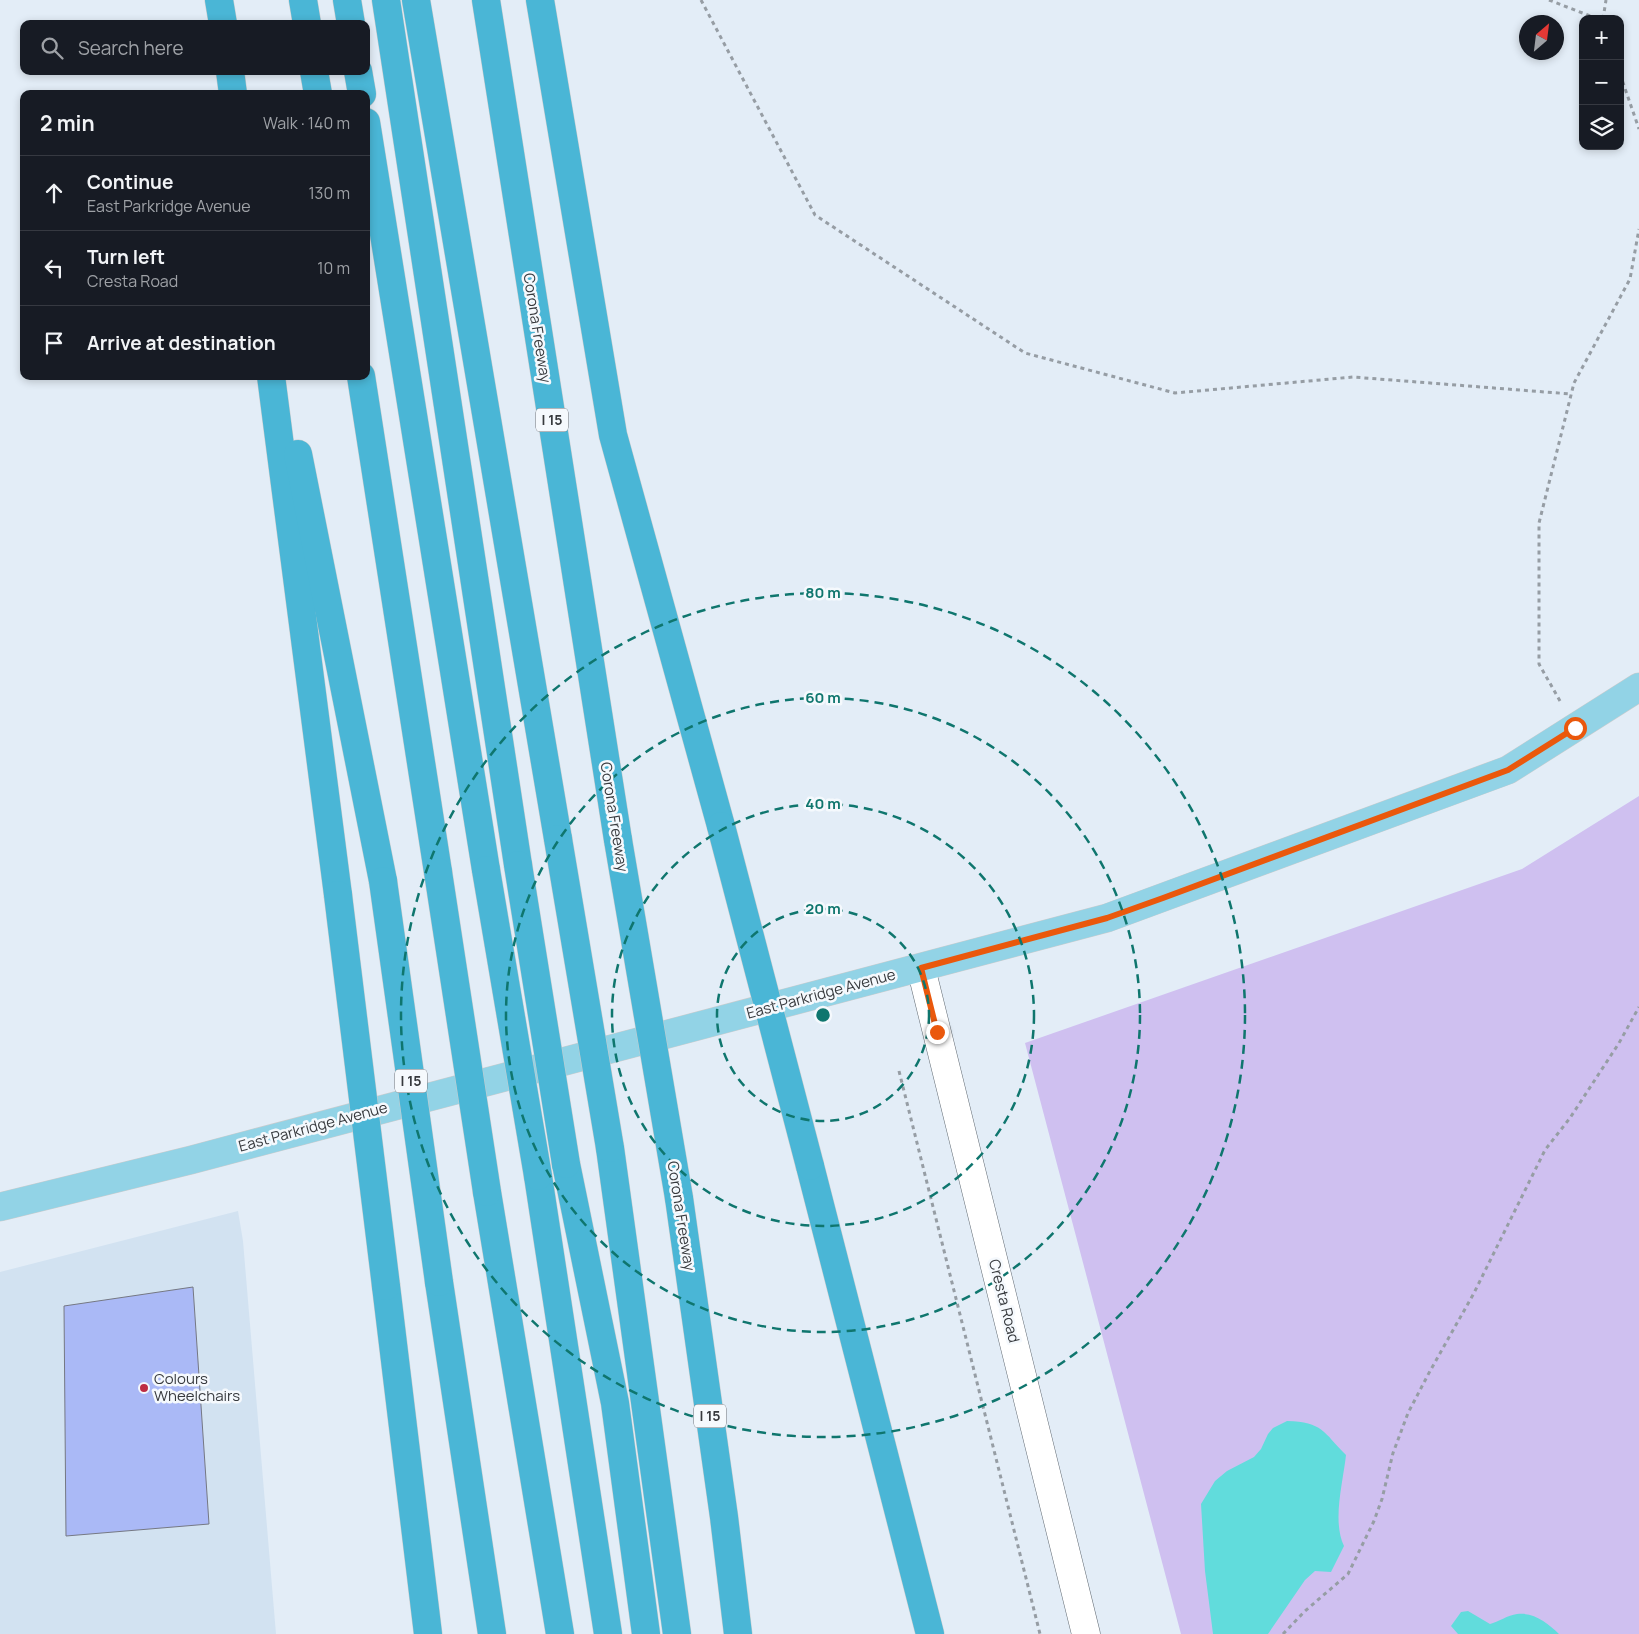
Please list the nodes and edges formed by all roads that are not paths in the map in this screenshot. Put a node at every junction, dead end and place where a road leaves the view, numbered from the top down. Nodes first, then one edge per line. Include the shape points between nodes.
1 (220, 0) edge
2 (304, 0) edge
3 (347, 0) edge
4 (386, 0) edge
5 (416, 0) edge
6 (486, 0) edge
7 (540, 0) edge
8 (222, 20) edge
9 (306, 20) edge
10 (350, 20) edge
11 (231, 75) edge
12 (315, 75) edge
13 (359, 75) edge
14 (232, 90) edge
15 (317, 90) edge
16 (361, 90) edge
17 (370, 147) edge
18 (273, 380) edge
19 (284, 380) edge
20 (362, 380) edge
21 (1639, 687) edge
22 (921, 968) junction
23 (0, 1206) edge
24 (724, 1517) junction
25 (428, 1634) edge
26 (492, 1634) edge
27 (560, 1634) edge
28 (608, 1634) edge
29 (646, 1634) edge
30 (678, 1634) edge
31 (738, 1634) edge
32 (757, 1634) edge
33 (930, 1634) edge
34 (1086, 1634) edge

1 - 8 highway
2 - 9 highway
3 - 10 highway
4 - 29 highway, bridge via 566,1164 615,1403
5 - 30 highway, bridge via 610,1148
6 - 24 highway, Corona Freeway / I 15, bridge via 618,840 679,1198
7 - 33 highway, bridge via 613,434 722,826
11 - 14 highway
12 - 15 highway
13 - 16 highway
17 - 28 highway, bridge via 538,1176
18 - 25 highway, bridge
19 - 26 highway, I 15, bridge via 383,881
20 - 27 highway, bridge via 487,1192
21 - 22 main road, East Parkridge Avenue via 1508,770 1107,918
22 - 23 main road, East Parkridge Avenue via 191,1160
22 - 34 street, Cresta Road
24 - 31 highway, Corona Freeway / I 15
24 - 32 highway

